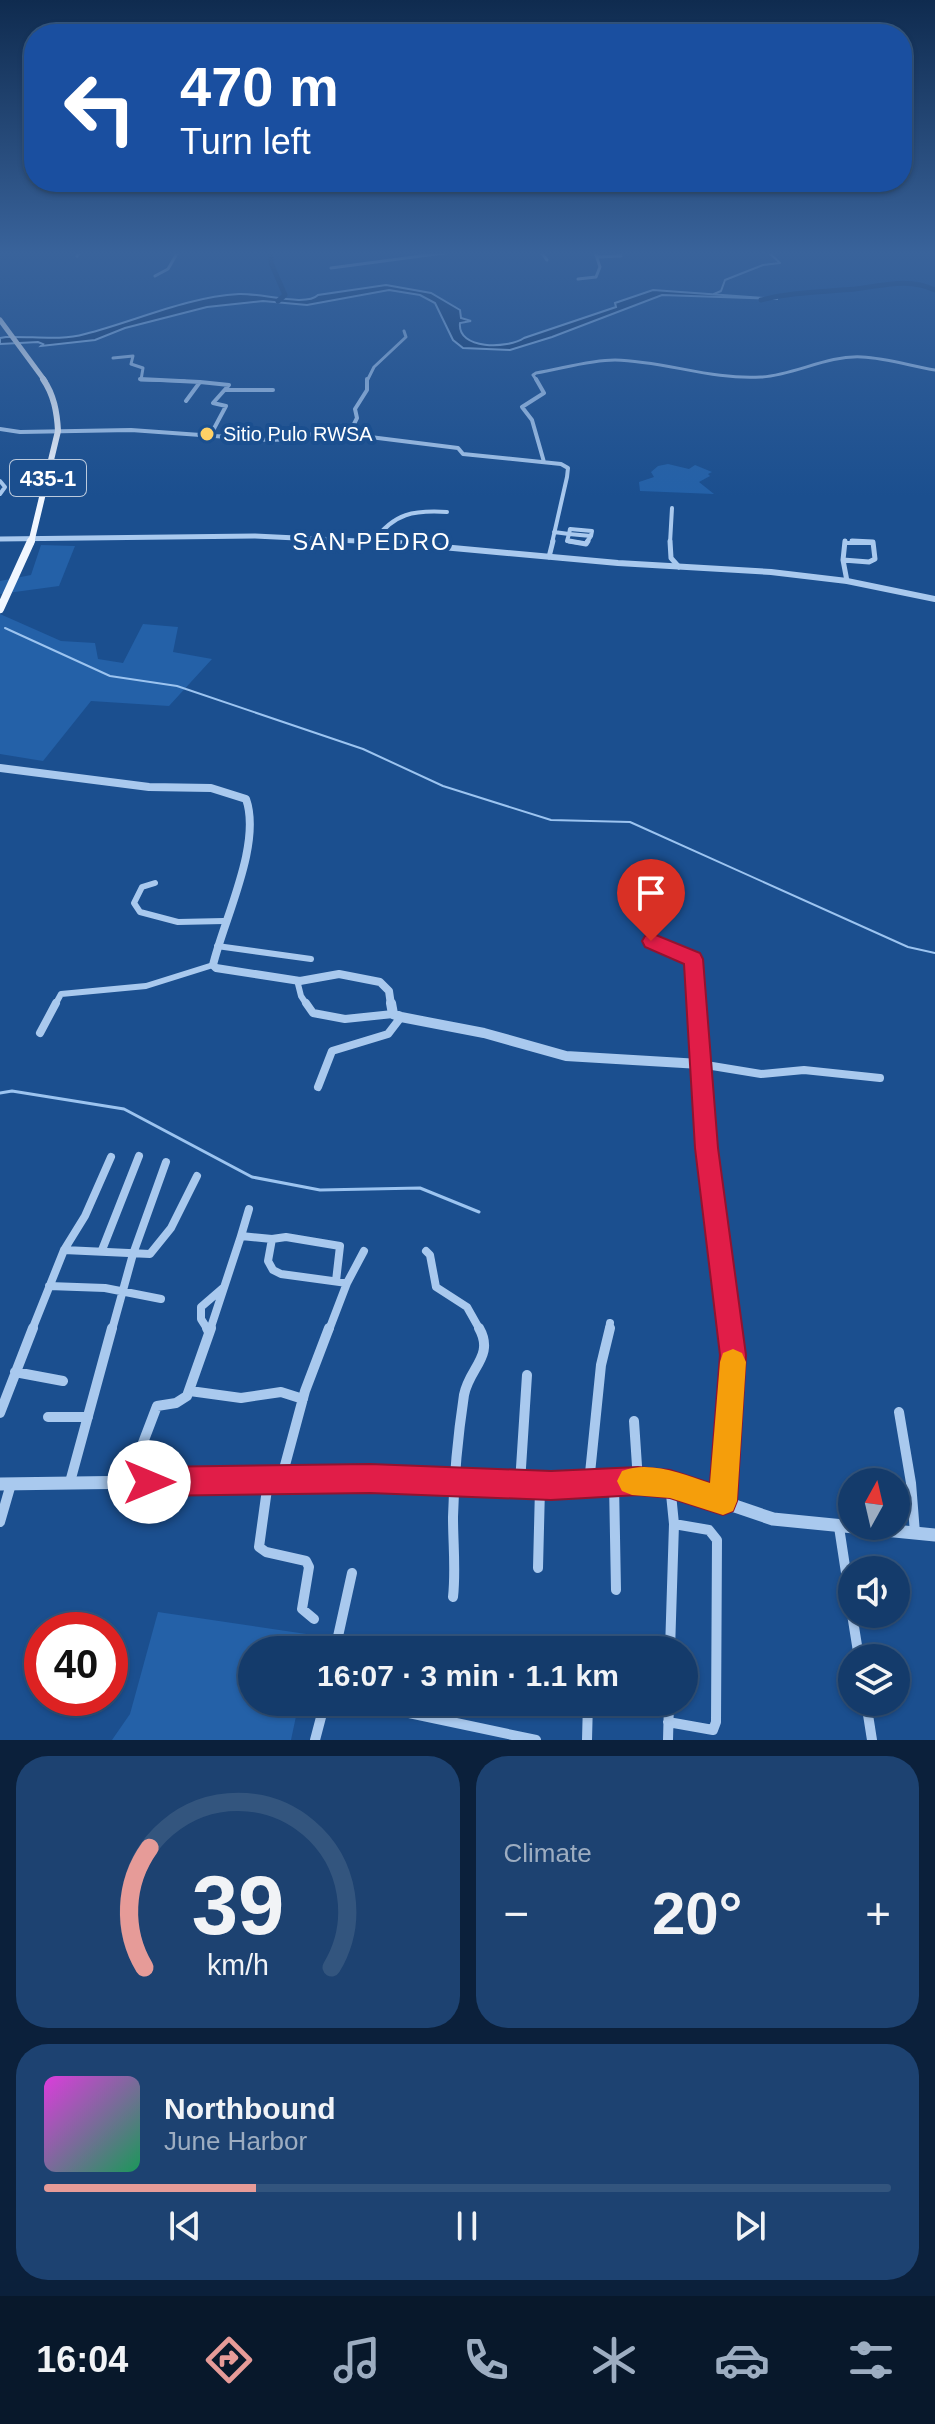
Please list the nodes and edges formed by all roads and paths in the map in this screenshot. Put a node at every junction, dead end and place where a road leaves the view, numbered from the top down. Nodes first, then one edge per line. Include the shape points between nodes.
1 (11, 333) edge
2 (405, 333) edge
3 (113, 358) dead end
4 (935, 370) edge
5 (200, 382) junction
6 (226, 390) junction
7 (273, 390) dead end
8 (186, 401) dead end
9 (0, 429) edge
10 (58, 431) junction
11 (210, 436) junction
12 (348, 436) junction
13 (544, 462) junction
14 (0, 481) edge
15 (0, 494) edge
16 (672, 508) dead end
17 (447, 512) dead end
18 (554, 532) junction
19 (591, 536) dead end
20 (33, 538) junction
21 (0, 539) edge
22 (374, 541) junction
23 (549, 557) junction
24 (843, 560) junction
25 (679, 567) junction
26 (847, 581) junction
27 (935, 599) edge
28 (0, 609) edge
29 (0, 768) edge
30 (155, 883) dead end
31 (641, 900) dead end
32 (224, 921) junction
33 (217, 946) junction
34 (311, 959) dead end
35 (213, 965) junction
36 (297, 980) junction
37 (397, 1016) junction
38 (40, 1033) dead end
39 (700, 1064) junction
40 (880, 1078) dead end
41 (318, 1087) dead end
42 (139, 1156) dead end
43 (111, 1157) dead end
44 (166, 1162) dead end
45 (197, 1176) dead end
46 (249, 1209) dead end
47 (241, 1236) junction
48 (272, 1239) junction
49 (64, 1250) junction
50 (102, 1250) junction
51 (364, 1251) dead end
52 (426, 1251) dead end
53 (133, 1254) junction
54 (336, 1281) junction
55 (347, 1283) junction
56 (49, 1286) junction
57 (124, 1288) junction
58 (223, 1288) junction
59 (161, 1299) dead end
60 (610, 1323) dead end
61 (209, 1333) junction
62 (15, 1372) junction
63 (527, 1375) dead end
64 (63, 1381) dead end
65 (190, 1391) junction
66 (303, 1399) junction
67 (899, 1412) dead end
68 (0, 1413) edge
69 (48, 1417) dead end
70 (88, 1417) junction
71 (634, 1421) dead end
72 (454, 1480) junction
73 (638, 1481) junction
74 (70, 1482) junction
75 (128, 1482) junction
76 (274, 1482) junction
77 (520, 1483) junction
78 (589, 1483) junction
79 (614, 1483) junction
80 (5, 1484) edge
81 (670, 1484) junction
82 (540, 1485) junction
83 (723, 1501) junction
84 (0, 1522) edge
85 (674, 1524) junction
86 (838, 1527) edge
87 (910, 1533) edge
88 (915, 1533) junction
89 (935, 1535) edge
90 (538, 1568) dead end
91 (352, 1573) dead end
92 (616, 1590) dead end
93 (453, 1597) dead end
94 (314, 1619) dead end
95 (339, 1636) edge
96 (670, 1636) edge
97 (321, 1716) edge
98 (418, 1716) edge
99 (588, 1716) edge
100 (668, 1716) edge
101 (868, 1716) edge
102 (668, 1722) junction
103 (515, 1738) edge
104 (315, 1740) edge
105 (536, 1740) edge
106 (587, 1740) edge
107 (668, 1740) edge
108 (872, 1740) edge

1 - 10 main road, 435-1 via 50,389
2 - 12 street via 367,379
3 - 5 street via 133,356 131,364 143,368 141,380
4 - 13 street via 857,357 760,377 708,376 621,360 536,373 544,393 522,407 533,422
5 - 6 street via 229,385
5 - 8 street
6 - 7 street
6 - 11 street via 213,403 226,406
9 - 10 street
10 - 11 street
10 - 20 main road, 435-1
11 - 12 street
12 - 13 street
13 - 18 street via 568,468
14 - 15 street via 5,487
16 - 25 street via 671,558
17 - 22 street via 407,512 389,520
18 - 19 street
18 - 23 street
20 - 21 street
20 - 22 street
20 - 28 main road, 435-1
22 - 23 street
23 - 25 street
24 - 24 street via 845,541 874,544 873,561
24 - 26 street
25 - 26 street
26 - 27 street
29 - 32 street via 243,796 251,804 250,828
30 - 32 street via 140,891 134,905 140,912 178,922
31 - 39 street via 651,941 693,959
32 - 33 street
33 - 34 street
33 - 35 street
35 - 36 street
35 - 38 street via 146,986 61,994
36 - 37 street via 313,1013 345,1019
36 - 37 street via 339,974 380,982 389,991
37 - 39 street via 566,1056
37 - 41 street via 388,1034 332,1051
39 - 40 street via 761,1074 804,1070
39 - 83 street via 733,1355
42 - 50 street
43 - 49 street
44 - 53 street
45 - 53 street via 154,1251
46 - 47 street
47 - 48 street
47 - 58 street
48 - 54 street via 267,1261 276,1273
48 - 54 street via 340,1246
49 - 50 street
49 - 56 street
50 - 53 street
51 - 55 street
52 - 72 street via 436,1287 467,1307 486,1341 483,1360 465,1390
53 - 57 street
54 - 55 street
55 - 66 street
56 - 57 street
56 - 62 street
57 - 59 street
57 - 70 street
58 - 61 street
58 - 61 street via 201,1307
60 - 78 street
61 - 65 street
62 - 64 street
62 - 68 street
63 - 77 street
65 - 66 street via 241,1398 281,1392
65 - 75 street via 178,1405 157,1406
66 - 76 street
67 - 88 street
69 - 70 street
70 - 74 street
71 - 73 street
72 - 76 street
72 - 77 street
72 - 93 street
73 - 79 street
73 - 81 street
74 - 75 street
74 - 80 street
75 - 76 street
76 - 94 street via 259,1547 306,1561 302,1609
77 - 82 street
78 - 79 street
78 - 82 street
79 - 92 street
80 - 84 street
81 - 83 street
81 - 85 street
82 - 90 street
83 - 86 street via 773,1519
85 - 96 street
85 - 102 street via 709,1530 717,1540 716,1722 713,1730
87 - 88 street
88 - 89 street
91 - 95 street
97 - 104 street
98 - 103 street
99 - 106 street
100 - 102 street
101 - 108 street
102 - 107 street
103 - 105 street

